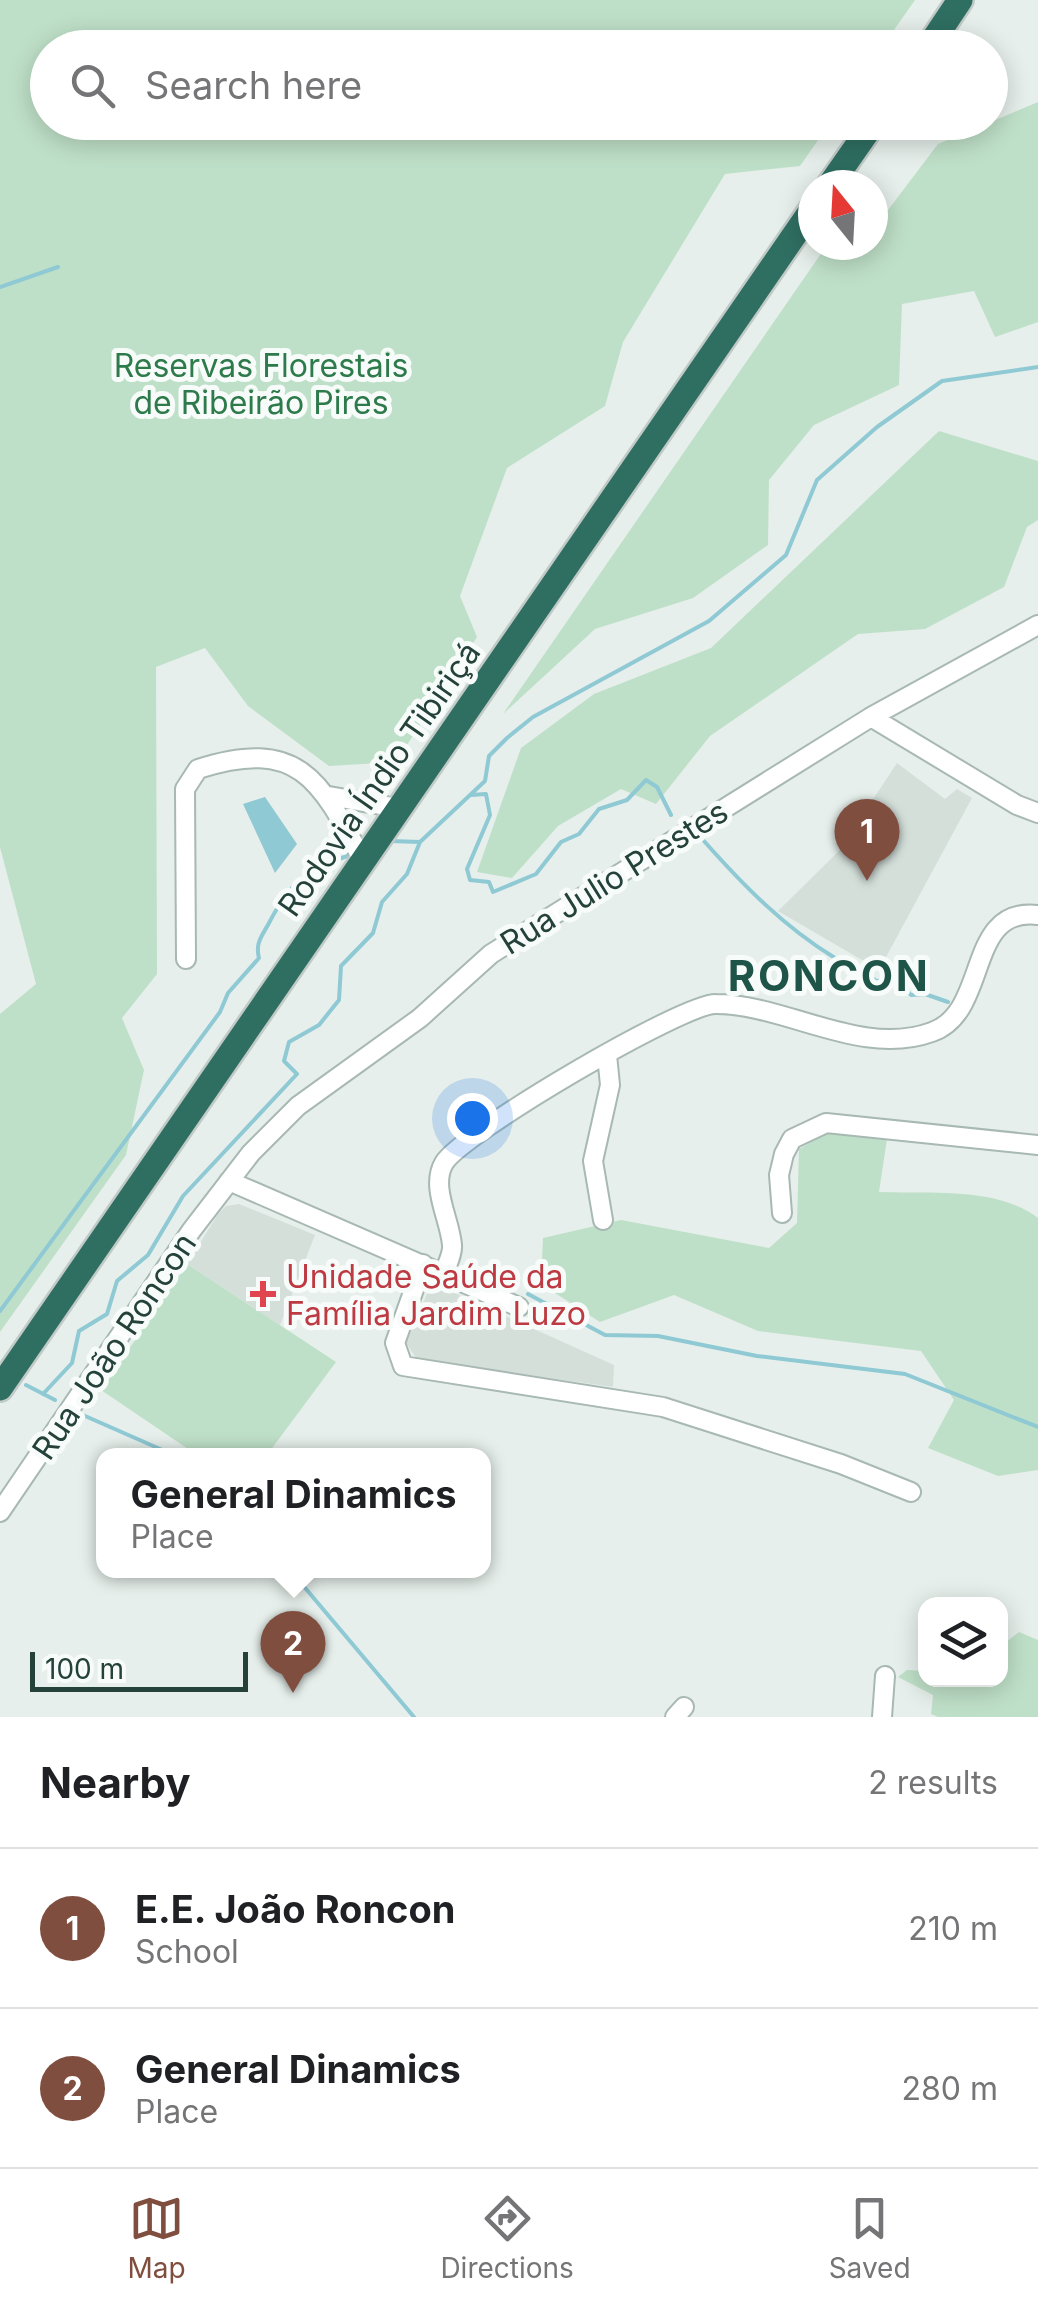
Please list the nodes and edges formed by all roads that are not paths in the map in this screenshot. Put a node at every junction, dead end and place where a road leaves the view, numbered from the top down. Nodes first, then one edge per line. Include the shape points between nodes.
1 (960, 0) edge
2 (940, 30) edge
3 (861, 140) edge
4 (840, 170) edge
5 (798, 230) edge
6 (1038, 625) edge
7 (871, 717) junction
8 (329, 796) junction
9 (398, 808) junction
10 (1038, 813) edge
11 (362, 858) junction
12 (1038, 915) edge
13 (186, 959) dead end
14 (607, 1055) junction
15 (1038, 1144) edge
16 (229, 1181) junction
17 (782, 1213) dead end
18 (603, 1220) dead end
19 (422, 1264) junction
20 (444, 1274) junction
21 (519, 1307) dead end
22 (0, 1388) edge
23 (911, 1492) dead end
24 (0, 1512) edge
25 (885, 1676) dead end
26 (882, 1717) edge

1 - 2 highway
3 - 4 highway
5 - 9 highway, Rodovia Índio Tibiriçá
6 - 7 street, Rua Julio Prestes
7 - 10 street
7 - 16 street, Rua Julio Prestes via 476,964 420,1018 298,1106
8 - 9 street
8 - 11 street
8 - 13 street via 302,770 272,758 208,766 189,779
9 - 11 highway, Rodovia Índio Tibiriçá
11 - 22 highway, Rodovia Índio Tibiriçá
12 - 14 street via 1000,922 958,1016 932,1032 886,1038 704,1004
14 - 18 street via 610,1085 593,1161
14 - 20 street via 477,1134 444,1163 440,1187 452,1245
15 - 17 street via 844,1123 809,1127 784,1154
16 - 19 street
16 - 24 street, Rua João Roncon
19 - 20 street
19 - 23 street via 395,1343 398,1360 411,1370 664,1407
20 - 21 street
25 - 26 street

